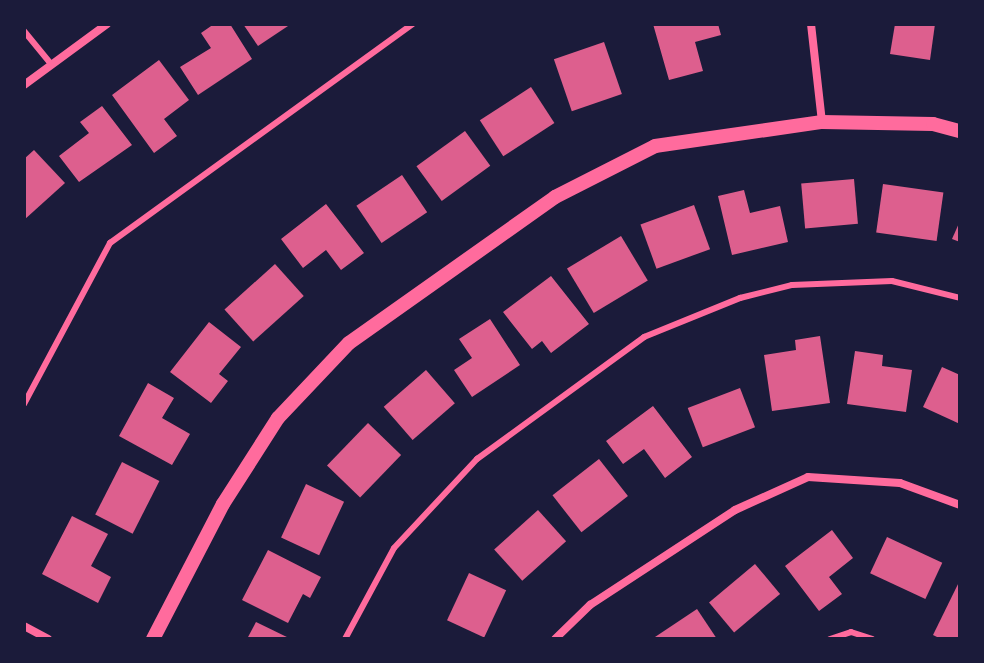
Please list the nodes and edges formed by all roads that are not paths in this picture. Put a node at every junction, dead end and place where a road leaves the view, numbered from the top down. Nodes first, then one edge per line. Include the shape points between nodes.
1 (107, 24) edge
2 (413, 24) edge
3 (811, 24) edge
4 (24, 31) edge
5 (51, 64) junction
6 (24, 85) edge
7 (822, 122) junction
8 (960, 131) edge
9 (960, 298) edge
10 (24, 404) edge
11 (960, 505) edge
12 (24, 626) edge
13 (48, 639) edge
14 (153, 639) edge
15 (345, 639) edge
16 (555, 639) edge
17 (830, 639) edge
18 (872, 639) edge

1 - 5 street
2 - 10 lane via 110,243
3 - 7 street
4 - 5 lane
5 - 6 street
7 - 8 street via 933,124
7 - 14 street via 655,146 555,197 349,343 278,418 223,504
9 - 15 lane via 892,281 792,285 740,298 644,337 477,459 394,548
11 - 16 street via 900,483 808,477 735,510 590,605
12 - 13 street
17 - 18 lane via 851,632

